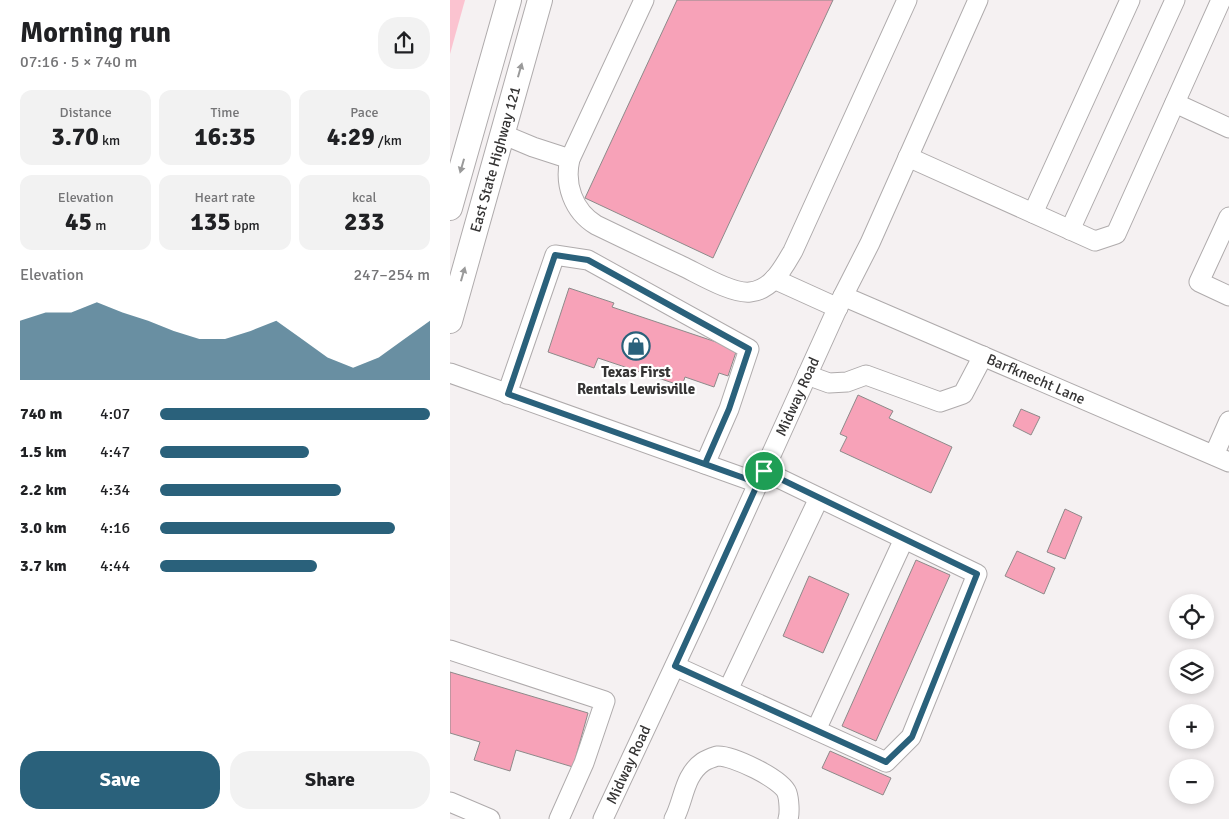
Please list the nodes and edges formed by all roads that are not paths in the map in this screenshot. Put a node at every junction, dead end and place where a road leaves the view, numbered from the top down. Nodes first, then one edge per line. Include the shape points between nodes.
1 (509, 0) edge
2 (540, 0) edge
3 (644, 0) edge
4 (908, 0) edge
5 (978, 0) edge
6 (1130, 0) edge
7 (1175, 0) edge
8 (1221, 0) edge
9 (1175, 103) junction
10 (474, 123) junction
11 (1229, 128) edge
12 (502, 134) junction
13 (908, 157) junction
14 (570, 159) junction
15 (450, 208) edge
16 (1033, 213) junction
17 (1229, 217) edge
18 (1070, 230) junction
19 (774, 279) junction
20 (1229, 296) edge
21 (840, 302) junction
22 (450, 320) edge
23 (983, 356) junction
24 (450, 373) edge
25 (808, 375) junction
26 (508, 394) junction
27 (1229, 421) edge
28 (1221, 459) edge
29 (705, 464) junction
30 (761, 477) junction
31 (819, 498) junction
32 (904, 539) junction
33 (450, 650) edge
34 (675, 666) junction
35 (728, 690) junction
36 (816, 730) junction
37 (450, 802) edge
38 (609, 817) edge
39 (483, 818) edge
40 (559, 819) edge
41 (674, 819) edge
42 (788, 819) edge

1 - 10 main road, East State Highway 121
12 -> 2 main road, East State Highway 121
3 - 14 street
4 - 19 street via 793,251
5 - 13 street, Midway Road
6 - 16 street
7 - 18 street
8 - 9 street
9 - 11 street
9 - 18 street via 1116,234 1095,241
10 - 12 main road
10 -> 15 main road, East State Highway 121
12 - 14 street
22 -> 12 main road, East State Highway 121
13 - 16 street
13 - 21 street, Midway Road
14 - 19 street via 567,171 571,195 588,220 596,225 732,289 750,292 761,289
16 - 18 street
17 - 20 street via 1199,282
19 - 21 street, Barfknecht Lane
21 - 23 street, Barfknecht Lane
21 - 25 street, Midway Road
23 - 25 street via 964,394 940,402 866,375 847,382 829,383
23 - 28 street, Barfknecht Lane
24 - 26 street
25 - 30 street, Midway Road
26 - 29 street
26 - 29 street via 555,255 588,260 749,349 729,409
27 - 28 street
29 - 30 street
30 - 31 street
30 - 34 street, Midway Road
31 - 32 street
31 - 35 street
32 - 36 street
32 - 36 street via 977,574 912,737 886,762
33 - 40 street via 605,701 584,763
34 - 35 street
34 - 38 street, Midway Road
35 - 36 street
37 - 39 street
41 - 42 street via 689,777 703,762 717,756 735,760 776,780 787,792

